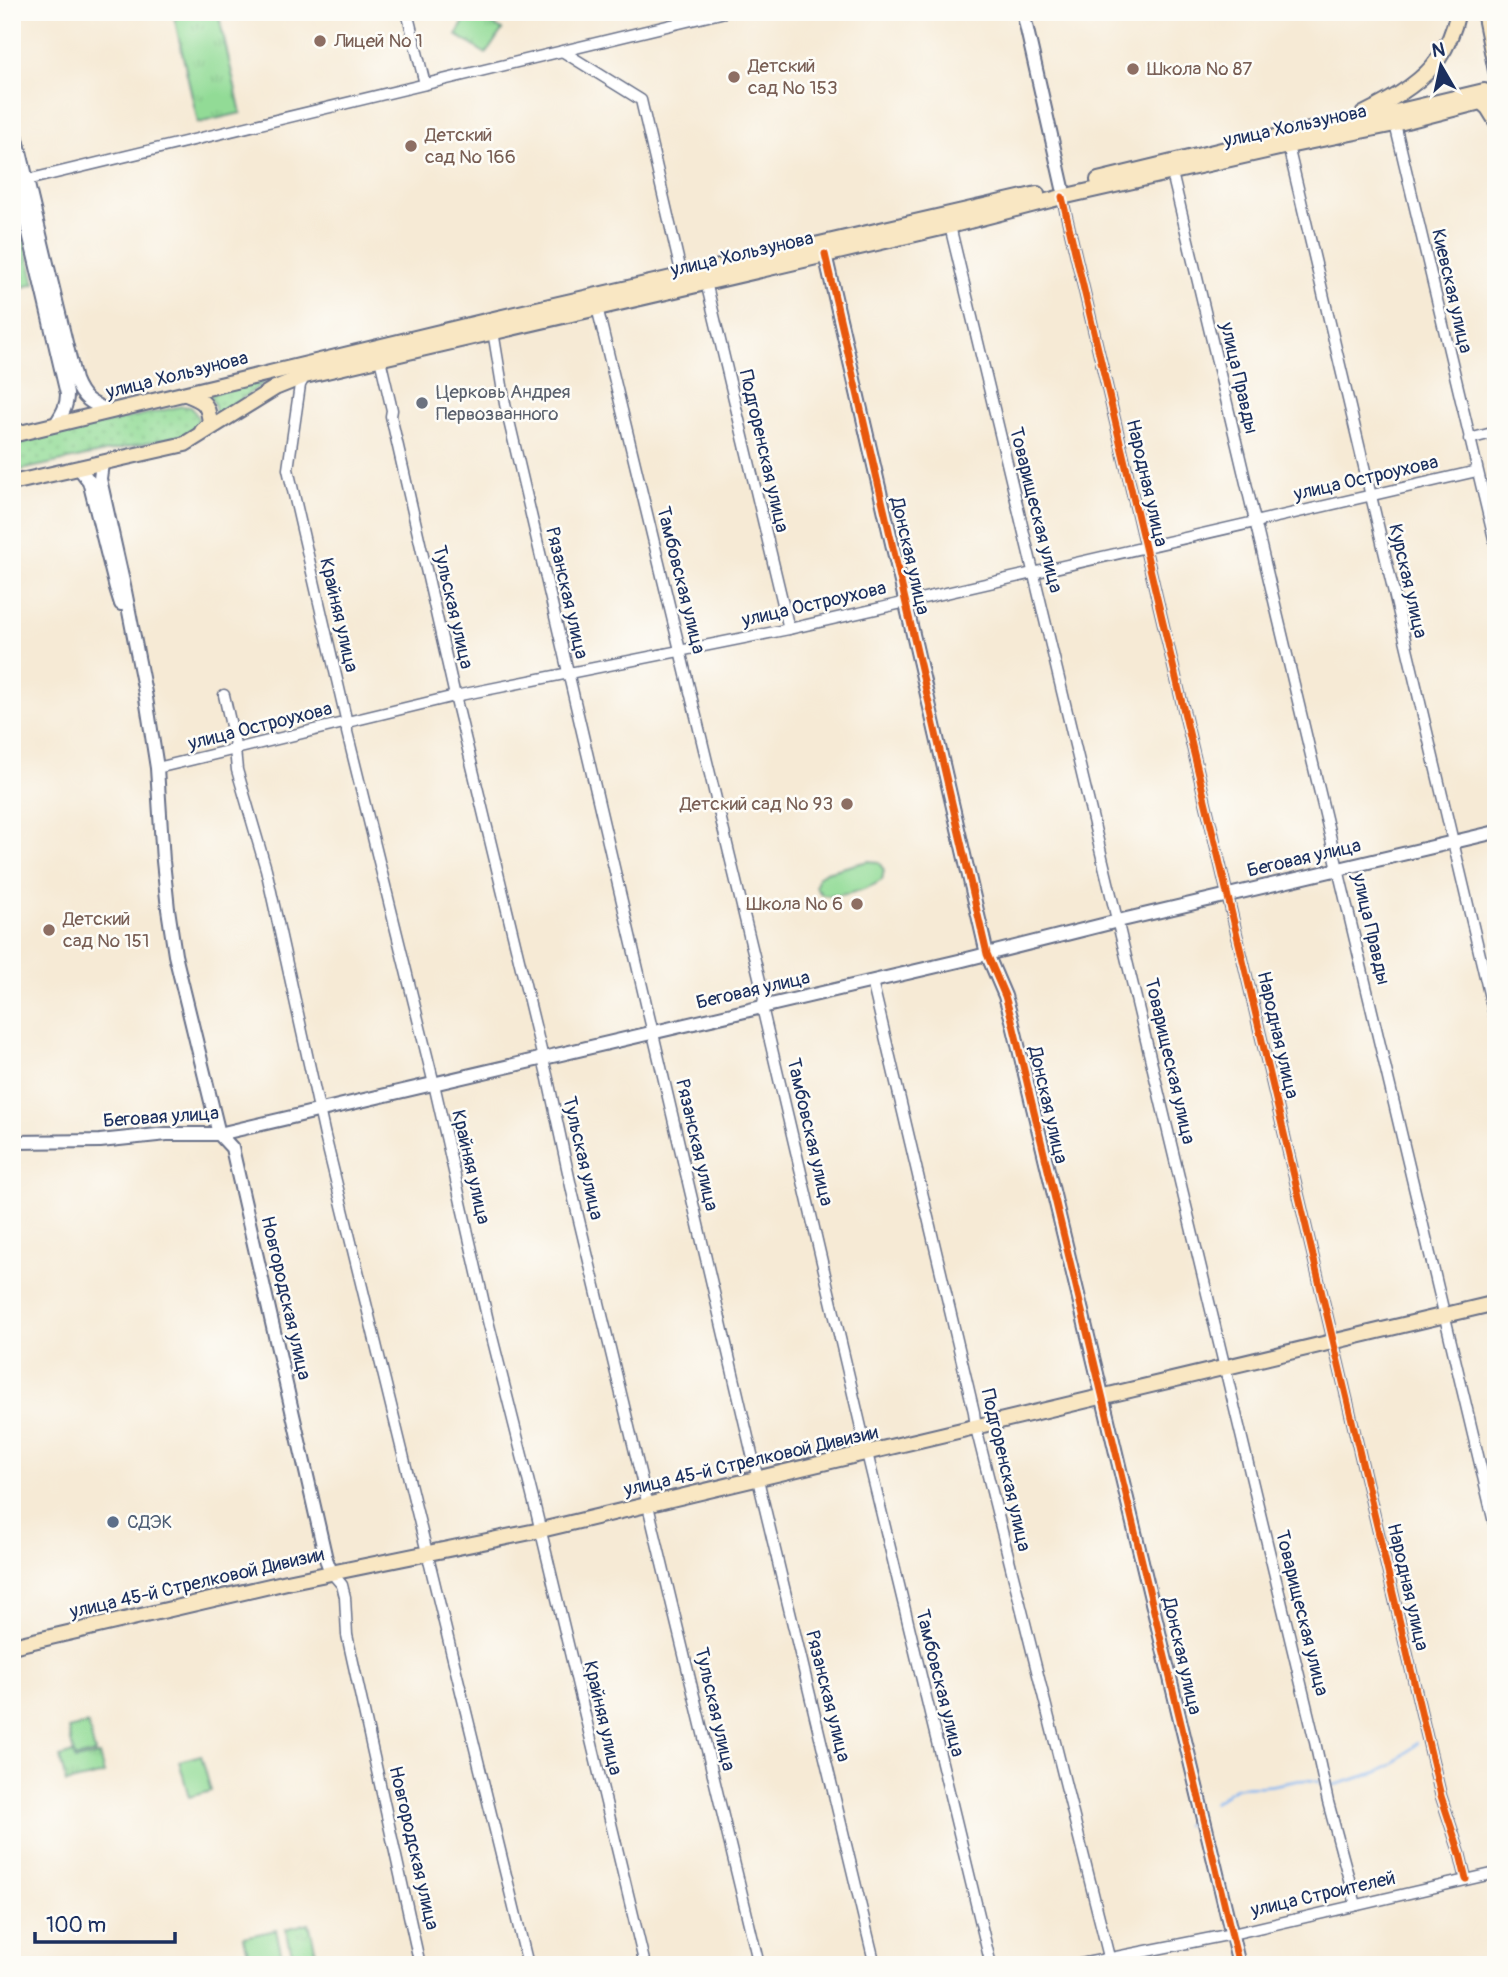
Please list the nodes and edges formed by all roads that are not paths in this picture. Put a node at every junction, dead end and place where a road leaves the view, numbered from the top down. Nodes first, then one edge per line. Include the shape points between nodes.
1 (407, 12) edge
2 (725, 12) edge
3 (1023, 12) edge
4 (1458, 12) edge
5 (1484, 12) edge
6 (1494, 12) edge
7 (1496, 18) edge
8 (562, 51) junction
9 (1496, 71) edge
10 (425, 84) junction
11 (1496, 88) edge
12 (1476, 97) junction
13 (1496, 98) edge
14 (12, 118) edge
15 (1496, 121) edge
16 (1395, 124) junction
17 (1320, 128) junction
18 (1288, 146) junction
19 (12, 161) edge
20 (1172, 173) junction
21 (27, 180) junction
22 (1063, 193) junction
23 (950, 226) junction
24 (824, 248) junction
25 (682, 276) junction
26 (706, 282) junction
27 (597, 307) junction
28 (493, 331) junction
29 (380, 359) junction
30 (305, 376) junction
31 (186, 394) junction
32 (109, 411) junction
33 (55, 425) junction
34 (1496, 432) edge
35 (12, 435) edge
36 (199, 435) junction
37 (1469, 439) junction
38 (102, 463) junction
39 (79, 468) junction
40 (1477, 471) junction
41 (13, 482) edge
42 (1370, 495) junction
43 (1256, 522) junction
44 (1145, 547) junction
45 (1496, 547) edge
46 (1034, 573) junction
47 (904, 602) junction
48 (789, 629) junction
49 (133, 638) junction
50 (681, 651) junction
51 (568, 673) junction
52 (223, 695) dead end
53 (455, 696) junction
54 (347, 723) junction
55 (235, 750) junction
56 (158, 768) junction
57 (1496, 832) edge
58 (1454, 842) junction
59 (1339, 870) junction
60 (1229, 895) junction
61 (1118, 921) junction
62 (987, 954) junction
63 (872, 981) junction
64 (762, 1007) junction
65 (1496, 1023) edge
66 (653, 1033) junction
67 (542, 1058) junction
68 (434, 1084) junction
69 (319, 1111) junction
70 (219, 1134) junction
71 (12, 1142) edge
72 (1496, 1303) edge
73 (1444, 1316) junction
74 (1335, 1342) junction
75 (1224, 1368) junction
76 (1103, 1397) junction
77 (976, 1427) junction
78 (867, 1453) junction
79 (758, 1479) junction
80 (649, 1505) junction
81 (1495, 1527) edge
82 (541, 1530) junction
83 (429, 1554) junction
84 (331, 1572) junction
85 (12, 1646) edge
86 (1496, 1873) edge
87 (1466, 1879) junction
88 (1356, 1905) junction
89 (1232, 1934) junction
90 (1110, 1961) edge
91 (420, 1965) edge
92 (528, 1965) edge
93 (645, 1965) edge
94 (759, 1965) edge
95 (875, 1965) edge
96 (991, 1965) edge
97 (1076, 1965) edge
98 (1239, 1965) edge

1 - 10 street
2 - 8 street
3 - 22 street
4 - 17 main road via 1452,34 1426,73 1365,113
5 - 9 main road
6 - 7 main road
8 - 10 street
8 - 25 street via 641,100
10 - 21 street
11 - 12 main road, улица Хользунова
12 - 13 main road, улица Хользунова
12 - 15 main road
12 - 16 main road, улица Хользунова
12 - 17 main road, улица Хользунова
14 - 21 street
16 - 18 main road, улица Хользунова
16 - 37 street, Киевская улица
17 - 22 main road, улица Хользунова
18 - 20 main road, улица Хользунова
18 - 42 street, Курская улица
19 - 33 street via 67,394 67,404
20 - 22 main road, улица Хользунова
20 - 43 street, улица Правды
21 - 32 street via 75,380 81,394
22 - 23 main road, улица Хользунова
22 - 24 main road, улица Хользунова
22 - 44 street, Народная улица
23 - 24 main road, улица Хользунова
23 - 46 street, Товарищеская улица
24 - 25 main road, улица Хользунова
24 - 26 main road, улица Хользунова
24 - 47 street, Донская улица
25 - 31 main road, улица Хользунова
26 - 27 main road, улица Хользунова
26 - 48 street, Подгоренская улица
27 - 28 main road, улица Хользунова
27 - 50 street, Тамбовская улица
28 - 29 main road, улица Хользунова
28 - 51 street, Рязанская улица via 505,404
29 - 30 main road, улица Хользунова
29 - 53 street, Тульская улица
30 - 36 main road, улица Хользунова via 275,388
30 - 54 street, Крайняя улица via 288,469
31 - 32 main road, улица Хользунова
31 - 36 main road via 209,410 210,422
32 - 33 main road, улица Хользунова
33 - 35 main road, улица Хользунова
34 - 37 street
36 - 38 main road, улица Хользунова via 185,444
37 - 40 street, Киевская улица
38 - 39 main road, улица Хользунова
38 - 49 street, Новгородская улица via 100,479
39 - 41 main road, улица Хользунова
39 - 49 street, Новгородская улица via 89,481
40 - 42 street, улица Остроухова
40 - 45 street, Киевская улица
42 - 43 street, улица Остроухова
42 - 58 street, Курская улица
43 - 44 street, улица Остроухова
43 - 59 street, улица Правды
44 - 46 street, улица Остроухова
44 - 60 street, Народная улица
46 - 47 street, улица Остроухова
46 - 61 street, Товарищеская улица
47 - 48 street, улица Остроухова
47 - 62 street, Донская улица
48 - 50 street, улица Остроухова
49 - 56 street, Новгородская улица
50 - 51 street, улица Остроухова
50 - 64 street, Тамбовская улица via 764,999
51 - 53 street, улица Остроухова
51 - 66 street, Рязанская улица
52 - 55 street
53 - 54 street, улица Остроухова
53 - 67 street, Тульская улица
54 - 55 street, улица Остроухова
54 - 68 street, Крайняя улица
55 - 56 street, улица Остроухова
55 - 69 street
56 - 70 street, Новгородская улица via 176,955
57 - 58 street, Беговая улица
58 - 59 street, Беговая улица
58 - 65 street, Курская улица
59 - 60 street, Беговая улица
59 - 73 street, улица Правды
60 - 61 street, Беговая улица
60 - 74 street, Народная улица
61 - 62 street, Беговая улица
61 - 75 street, Товарищеская улица
62 - 63 street, Беговая улица
62 - 76 street, Донская улица via 1012,1020
63 - 64 street, Беговая улица
63 - 77 street, Подгоренская улица
64 - 66 street, Беговая улица
64 - 78 street, Тамбовская улица
66 - 67 street, Беговая улица
66 - 79 street, Рязанская улица
67 - 68 street, Беговая улица
67 - 80 street, Тульская улица
68 - 69 street, Беговая улица
68 - 82 street, Крайняя улица
69 - 70 street, Беговая улица
69 - 83 street
70 - 71 street, Беговая улица
70 - 84 street, Новгородская улица via 232,1147
72 - 73 main road, улица 45-й Стрелковой Дивизии
73 - 74 main road, улица 45-й Стрелковой Дивизии
73 - 81 street, улица Правды
74 - 75 main road, улица 45-й Стрелковой Дивизии
74 - 87 street, Народная улица via 1441,1796
75 - 76 main road, улица 45-й Стрелковой Дивизии
75 - 88 street, Товарищеская улица
76 - 77 main road, улица 45-й Стрелковой Дивизии
76 - 89 street, Донская улица
77 - 78 main road, улица 45-й Стрелковой Дивизии
77 - 90 street, Подгоренская улица
78 - 79 main road, улица 45-й Стрелковой Дивизии
78 - 96 street, Тамбовская улица
79 - 80 main road, улица 45-й Стрелковой Дивизии
79 - 95 street, Рязанская улица
80 - 82 main road, улица 45-й Стрелковой Дивизии
80 - 94 street, Тульская улица
82 - 83 main road, улица 45-й Стрелковой Дивизии
82 - 93 street, Крайняя улица
83 - 84 main road, улица 45-й Стрелковой Дивизии
83 - 92 street
84 - 85 main road, улица 45-й Стрелковой Дивизии
84 - 91 street, Новгородская улица via 342,1585 348,1643
86 - 87 street, улица Строителей
87 - 88 street, улица Строителей
88 - 89 street, улица Строителей
89 - 90 street, улица Строителей
89 - 98 street, Донская улица
90 - 97 street, улица Строителей

